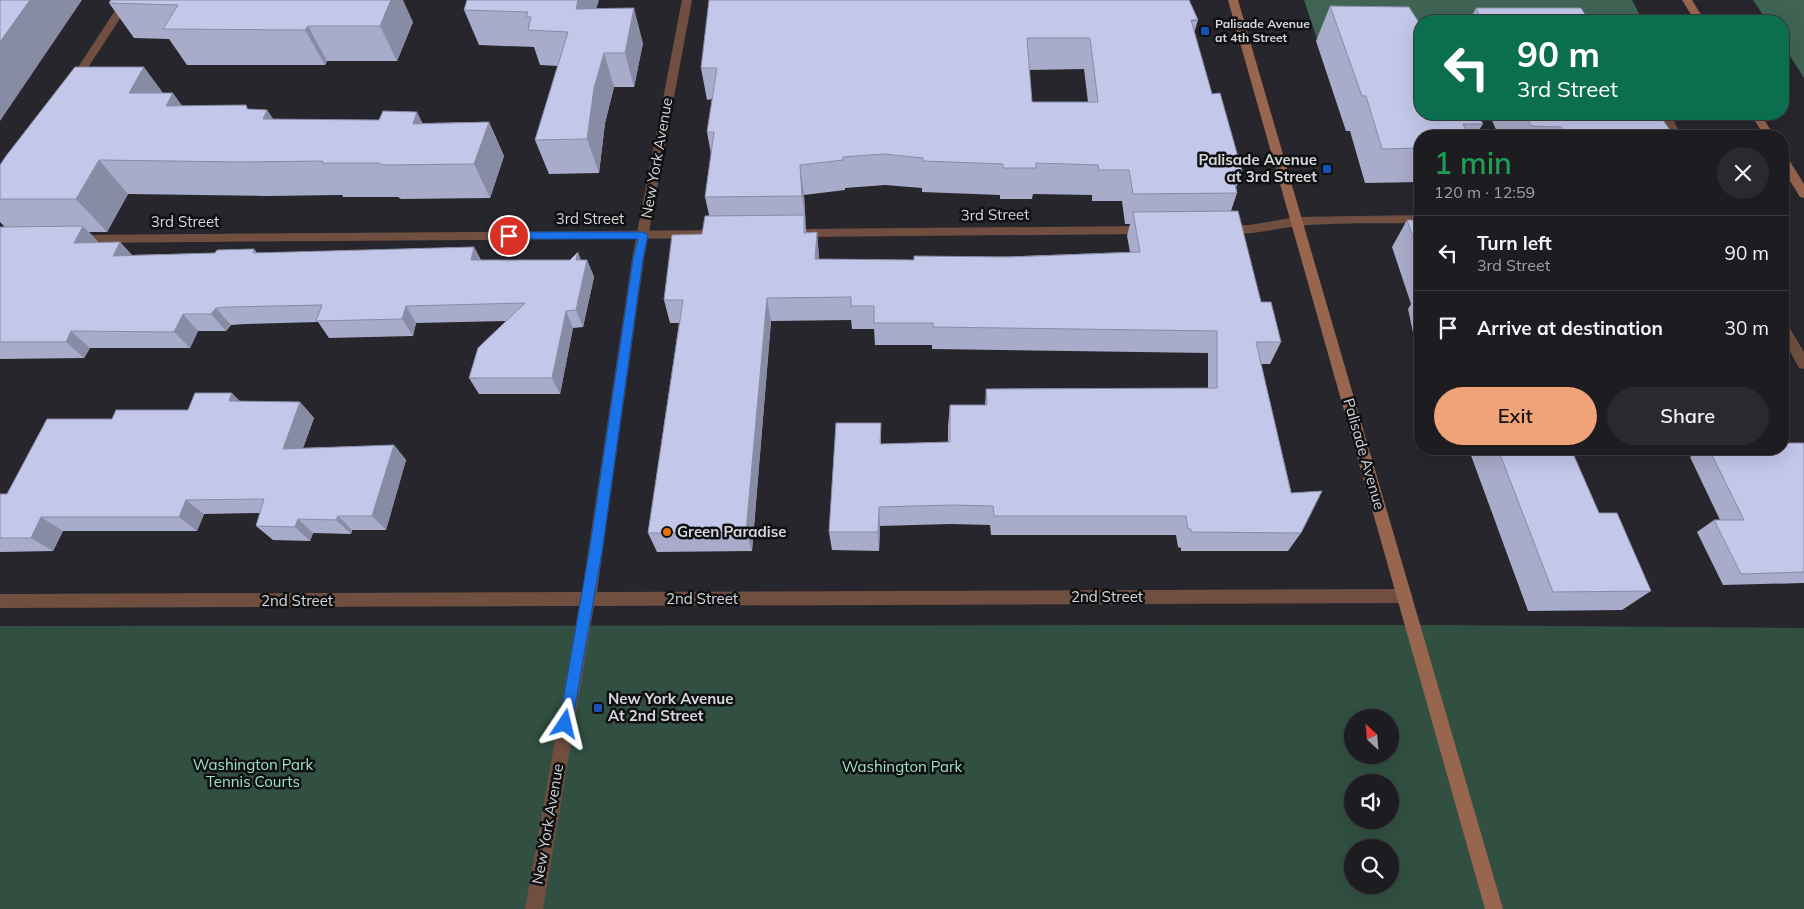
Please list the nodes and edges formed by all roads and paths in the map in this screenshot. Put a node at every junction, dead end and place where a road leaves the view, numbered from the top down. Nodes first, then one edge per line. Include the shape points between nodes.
1 (127, 0) edge
2 (687, 0) edge
3 (1233, 0) edge
4 (1687, 0) edge
5 (1696, 15) edge
6 (70, 87) edge
7 (1789, 169) edge
8 (1804, 194) edge
9 (1414, 219) edge
10 (1297, 221) junction
11 (1209, 229) edge
12 (1160, 230) edge
13 (787, 233) edge
14 (728, 234) edge
15 (643, 235) junction
16 (68, 239) edge
17 (1789, 337) edge
18 (1804, 364) edge
19 (1405, 596) junction
20 (587, 599) junction
21 (0, 601) edge
22 (534, 909) edge
23 (1494, 909) edge

1 - 6 street
2 - 15 street, New York Avenue
3 - 10 main road, Palisade Avenue
4 - 5 main road
7 - 8 main road
9 - 10 street
10 - 11 street via 1249,229
10 - 19 main road, Palisade Avenue
12 - 13 street, 3rd Street
14 - 15 street, 3rd Street
15 - 16 street, 3rd Street
15 - 20 street, New York Avenue
17 - 18 street
19 - 20 street, 2nd Street
19 - 23 main road, Palisade Avenue
20 - 21 street, 2nd Street
20 - 22 street, New York Avenue

